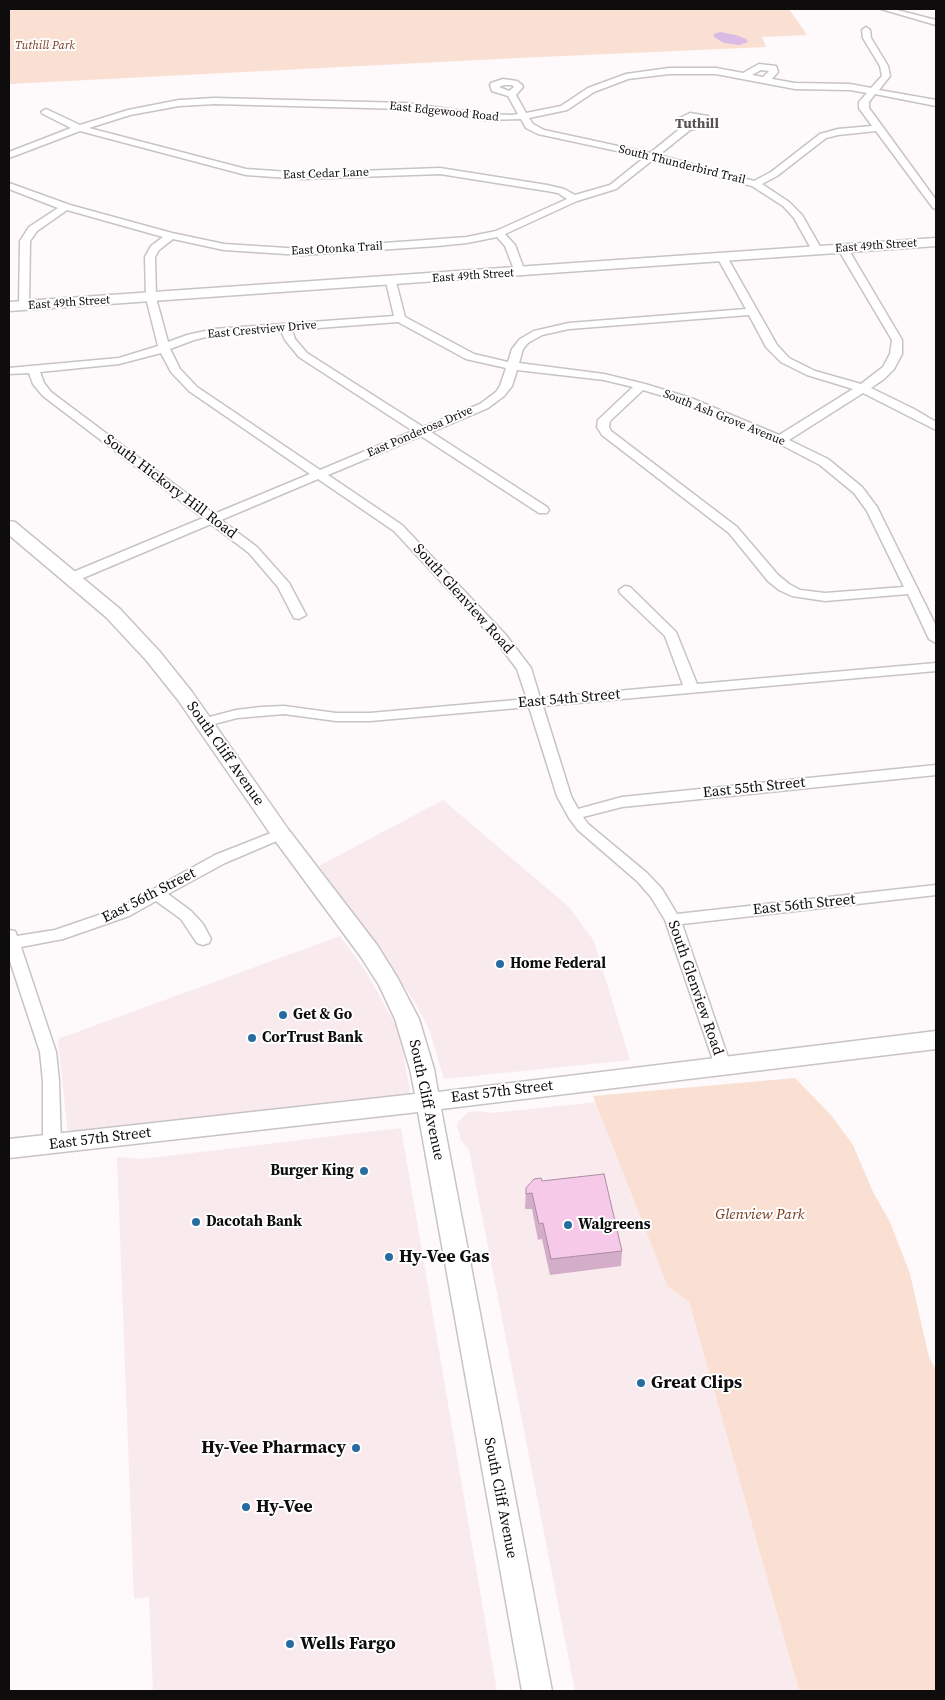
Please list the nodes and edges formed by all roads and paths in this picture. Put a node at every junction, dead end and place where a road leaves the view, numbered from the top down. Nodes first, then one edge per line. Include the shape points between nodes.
1 (885, 9) edge
2 (936, 23) edge
3 (866, 30) dead end
4 (745, 76) junction
5 (765, 80) junction
6 (874, 91) junction
7 (511, 94) dead end
8 (936, 103) edge
9 (46, 112) dead end
10 (524, 116) junction
11 (79, 128) junction
12 (687, 128) dead end
13 (880, 128) junction
14 (9, 156) edge
15 (653, 156) junction
16 (755, 184) junction
17 (9, 186) edge
18 (574, 199) junction
19 (936, 206) edge
20 (66, 207) junction
21 (499, 233) junction
22 (171, 236) junction
23 (936, 242) edge
24 (843, 249) junction
25 (817, 250) junction
26 (722, 257) junction
27 (520, 272) junction
28 (391, 282) junction
29 (151, 298) junction
30 (24, 306) junction
31 (9, 307) edge
32 (751, 312) junction
33 (400, 319) junction
34 (286, 328) junction
35 (164, 348) junction
36 (512, 366) junction
37 (34, 369) junction
38 (9, 371) edge
39 (641, 386) junction
40 (862, 388) junction
41 (936, 427) edge
42 (423, 431) junction
43 (780, 440) junction
44 (320, 474) junction
45 (543, 510) dead end
46 (213, 520) junction
47 (9, 526) edge
48 (71, 578) junction
49 (626, 590) dead end
50 (911, 590) junction
51 (299, 615) dead end
52 (936, 639) edge
53 (936, 667) edge
54 (692, 687) junction
55 (535, 702) junction
56 (203, 723) junction
57 (936, 770) edge
58 (574, 815) junction
59 (281, 834) junction
60 (936, 890) edge
61 (157, 894) junction
62 (673, 920) junction
63 (10, 939) edge
64 (203, 939) dead end
65 (936, 1040) edge
66 (723, 1066) junction
67 (428, 1102) junction
68 (52, 1144) junction
69 (9, 1149) edge
70 (537, 1691) edge

1 - 2 street
3 - 6 street via 886,76
4 - 5 street, East Edgewood Road
4 - 5 street via 758,67 771,67 774,72
4 - 10 street, East Edgewood Road via 690,70 647,73 591,90 564,108
5 - 6 street, East Edgewood Road via 795,86 836,86
6 - 8 street, East Edgewood Road
6 - 13 street via 863,106
7 - 10 street, South Thunderbird Trail
9 - 11 street, East Cedar Lane
10 - 11 street, East Edgewood Road via 498,118 405,106 215,101 142,109
10 - 15 street, South Thunderbird Trail via 529,126 541,132
11 - 14 street, East Edgewood Road
11 - 18 street, East Cedar Lane via 260,174 304,176 440,171 547,188
12 - 15 street, East Otonka Trail
13 - 16 street via 823,136 774,174
13 - 19 street
15 - 16 street, South Thunderbird Trail
15 - 18 street, East Otonka Trail via 613,187
16 - 25 street, South Thunderbird Trail via 786,204 798,217
17 - 20 street, East Otonka Trail
18 - 21 street, East Otonka Trail
20 - 22 street, East Otonka Trail
20 - 30 street via 39,224 25,241
21 - 22 street, East Otonka Trail via 437,243 297,252 224,247
21 - 27 street via 510,245
22 - 29 street, South Glenview Road via 155,248 150,257
23 - 24 main road, East 49th Street
24 - 25 main road, East 49th Street
24 - 40 street via 897,340 893,363
25 - 26 main road, East 49th Street
26 - 27 main road, East 49th Street
26 - 32 street
27 - 28 main road, East 49th Street
28 - 29 main road, East 49th Street
28 - 33 street
29 - 30 main road, East 49th Street
29 - 35 street, South Glenview Road
30 - 31 main road, East 49th Street
32 - 36 street, East Ponderosa Drive via 548,329 524,341
32 - 40 street via 772,348 785,360 810,373
33 - 34 street, East Crestview Drive
33 - 36 street, South Ash Grove Avenue via 470,357
34 - 35 street, East Crestview Drive via 214,332
34 - 42 street via 290,340 303,355
35 - 37 street, East Crestview Drive via 119,362
35 - 44 street, South Glenview Road via 186,384
36 - 39 street, South Ash Grove Avenue via 581,374
36 - 42 street, East Ponderosa Drive via 506,386 491,401
37 - 38 street, East Crestview Drive
37 - 46 street, South Hickory Hill Road via 47,394
39 - 43 street, South Ash Grove Avenue via 687,400
39 - 50 street via 604,420 606,434 733,530 784,587 797,593 824,597
40 - 41 street
40 - 43 street
42 - 44 street, East Ponderosa Drive
42 - 45 street
43 - 50 street, South Ash Grove Avenue via 824,462 858,490 872,510
44 - 46 street, East Ponderosa Drive
44 - 55 street, South Glenview Road via 405,535 500,637 524,668
46 - 48 street, East Ponderosa Drive
46 - 51 street, South Hickory Hill Road via 253,550 284,586
47 - 48 main road, South Cliff Avenue
48 - 56 main road, South Cliff Avenue via 113,613 153,656
49 - 54 street via 671,636
50 - 52 street, South Ash Grove Avenue
53 - 54 street, East 54th Street
54 - 55 street, East 54th Street
55 - 56 street, East 54th Street via 370,717 260,711
55 - 58 street, South Glenview Road via 564,796
56 - 59 main road, South Cliff Avenue
57 - 58 street, East 55th Street via 622,802
58 - 62 street, South Glenview Road via 583,827 642,877
59 - 61 street, East 56th Street via 220,859
59 - 67 main road, South Cliff Avenue via 389,982 412,1034
60 - 62 street, East 56th Street
61 - 63 street, East 56th Street via 124,912 57,935
61 - 64 street via 186,915
62 - 66 street, South Glenview Road
63 - 68 street via 48,1052
65 - 66 main road, East 57th Street
66 - 67 main road, East 57th Street
67 - 68 main road, East 57th Street
67 - 70 main road, South Cliff Avenue
68 - 69 main road, East 57th Street

